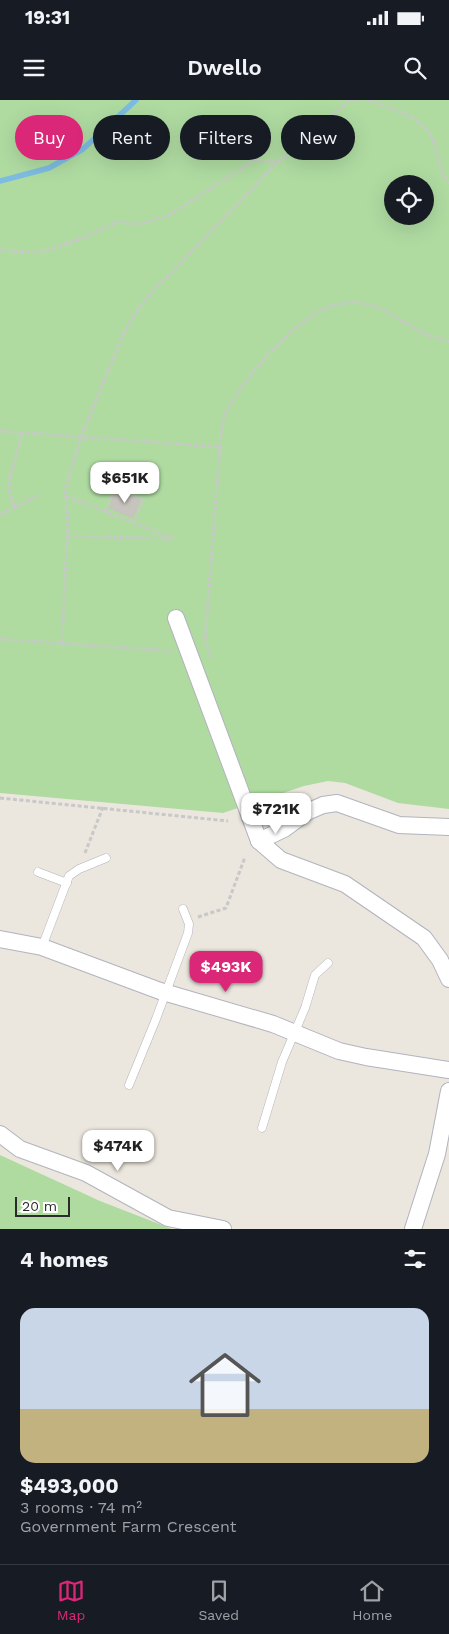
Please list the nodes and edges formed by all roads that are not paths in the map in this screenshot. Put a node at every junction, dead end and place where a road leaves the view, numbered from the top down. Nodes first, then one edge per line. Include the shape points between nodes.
1 (176, 618) dead end
2 (449, 827) edge
3 (258, 841) junction
4 (106, 858) dead end
5 (38, 872) dead end
6 (67, 883) junction
7 (183, 909) dead end
8 (0, 939) edge
9 (42, 947) junction
10 (445, 957) edge
11 (328, 963) dead end
12 (449, 979) edge
13 (165, 992) junction
14 (295, 1033) junction
15 (449, 1070) edge
16 (129, 1085) dead end
17 (449, 1091) edge
18 (262, 1128) dead end
19 (0, 1134) edge
20 (223, 1229) edge
21 (413, 1229) edge

1 - 3 street
2 - 3 street via 399,824 337,803 307,812 284,829
3 - 10 street via 281,860 345,884 424,938
4 - 6 lane via 72,873
5 - 6 lane
6 - 9 lane
7 - 13 lane via 188,920 188,933
8 - 9 street
9 - 13 street
10 - 12 street
11 - 14 lane via 315,975
13 - 14 street via 241,1013
13 - 16 lane
14 - 15 street via 352,1054
14 - 18 lane via 282,1062
17 - 21 street via 438,1154
19 - 20 street via 20,1149 86,1173 168,1218

